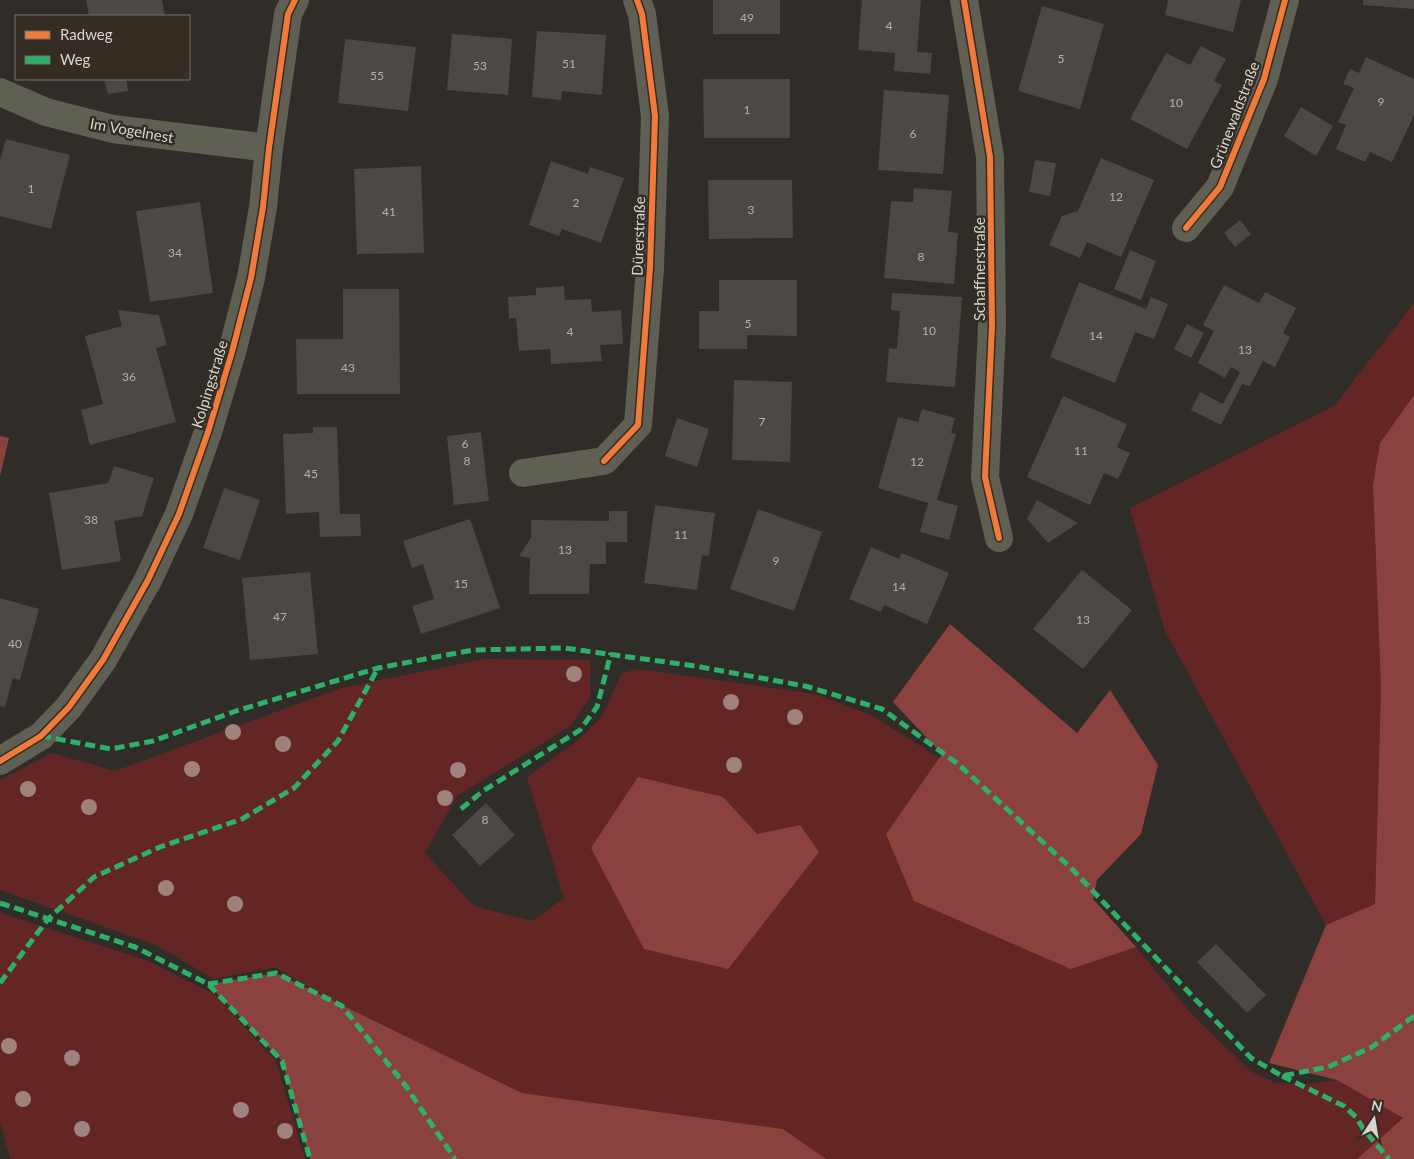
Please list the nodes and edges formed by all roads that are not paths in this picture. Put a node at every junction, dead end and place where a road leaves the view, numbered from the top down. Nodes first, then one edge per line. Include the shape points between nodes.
1 (295, 0) edge
2 (636, 0) edge
3 (964, 0) edge
4 (1285, 0) edge
5 (0, 92) edge
6 (269, 148) junction
7 (1186, 228) dead end
8 (523, 474) dead end
9 (999, 538) dead end
10 (0, 761) edge

1 - 6 street, Kolpingstraße via 288,14
2 - 8 street, Dürerstraße via 642,14 655,116 650,268 638,425 604,462
3 - 9 street, Schaffnerstraße via 990,158 992,326 985,477
4 - 7 street, Grünewaldstraße via 1264,79 1220,187
5 - 6 street, Im Vogelnest via 46,112 113,129
6 - 10 street, Kolpingstraße via 251,278 232,352 179,514 148,580 103,660 69,707 41,736

